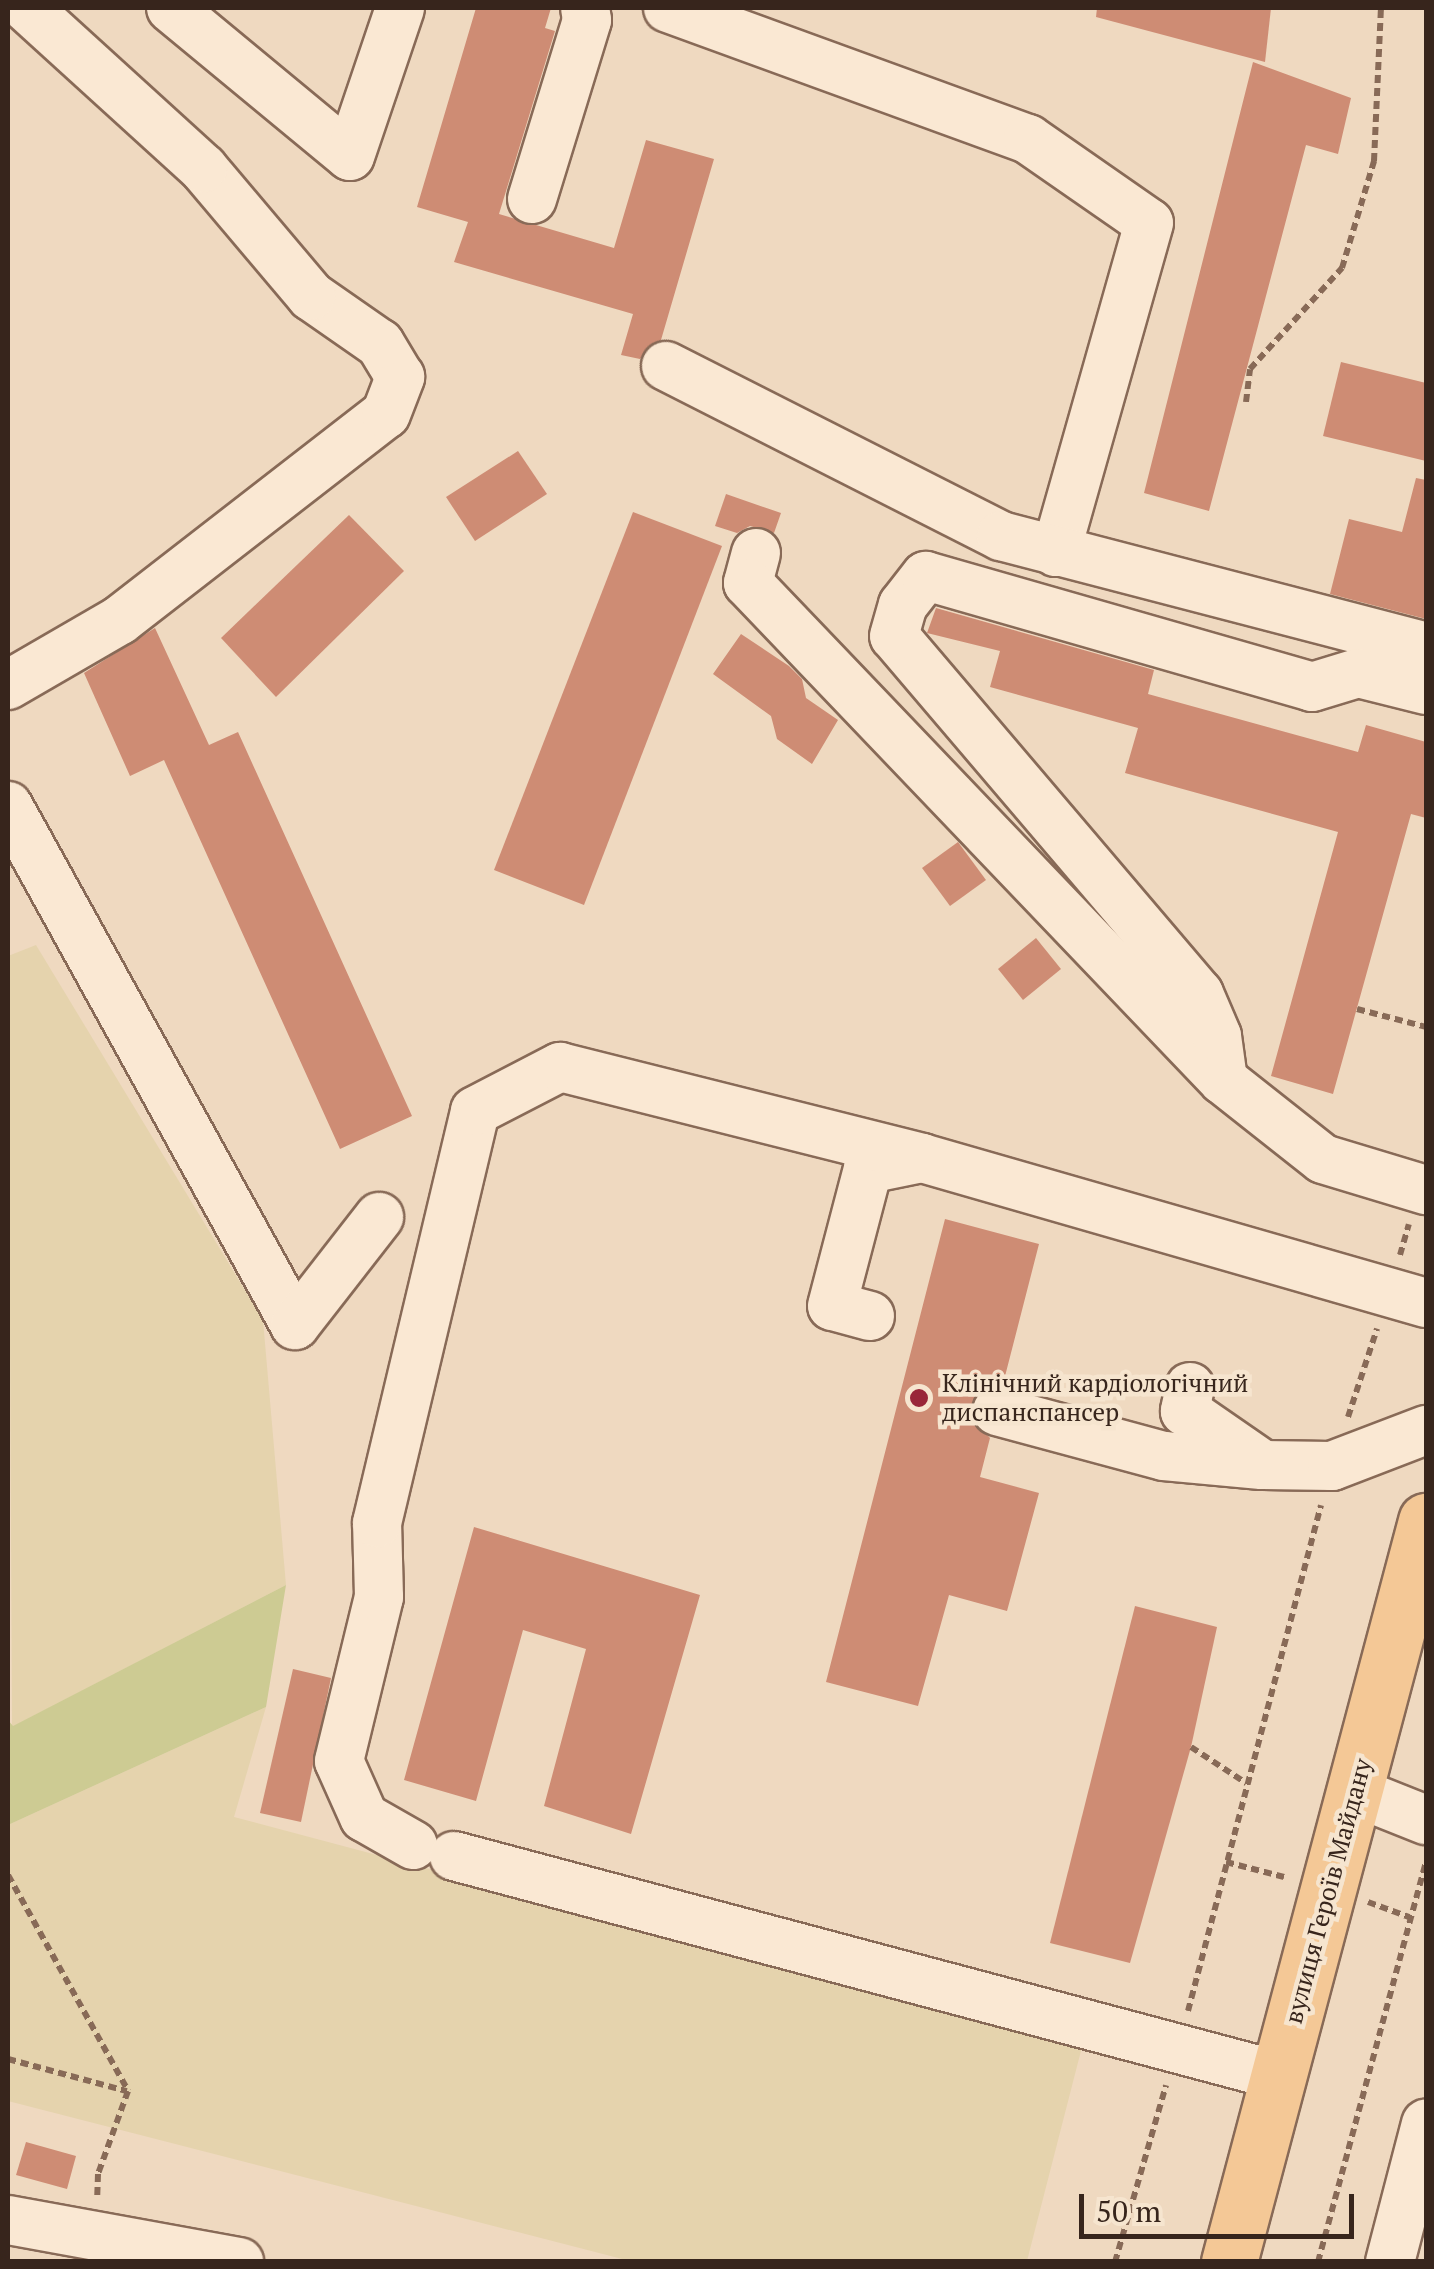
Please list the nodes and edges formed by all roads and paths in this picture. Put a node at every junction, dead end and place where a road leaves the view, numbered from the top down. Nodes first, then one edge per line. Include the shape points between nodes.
1 (27, 8) edge
2 (171, 8) edge
3 (400, 8) edge
4 (585, 8) edge
5 (668, 8) edge
6 (1382, 8) edge
7 (532, 199) dead end
8 (666, 366) dead end
9 (1246, 402) dead end
10 (1056, 552) junction
11 (756, 554) dead end
12 (1426, 647) edge
13 (8, 685) edge
14 (1426, 690) edge
15 (8, 806) edge
16 (1356, 1009) dead end
17 (1426, 1026) edge
18 (1224, 1080) junction
19 (922, 1158) junction
20 (1423, 1189) edge
21 (379, 1217) dead end
22 (1408, 1299) edge
23 (870, 1316) dead end
24 (1190, 1388) dead end
25 (997, 1410) dead end
26 (1426, 1430) edge
27 (1263, 1466) junction
28 (1332, 1466) junction
29 (1426, 1521) edge
30 (1411, 1645) edge
31 (1192, 1747) dead end
32 (1246, 1783) junction
33 (1353, 1790) junction
34 (1426, 1820) edge
35 (1426, 1861) edge
36 (8, 1875) edge
37 (1176, 2052) junction
38 (8, 2059) edge
39 (1280, 2076) junction
40 (128, 2091) junction
41 (1426, 2124) edge
42 (8, 2220) edge
43 (97, 2235) junction
44 (239, 2262) edge
45 (1115, 2262) edge
46 (1229, 2262) edge
47 (1318, 2262) edge
48 (1390, 2262) edge

1 - 13 lane via 202,168 311,296 380,344 400,377 386,414 120,620
2 - 3 lane via 350,156
4 - 7 lane via 587,20
5 - 10 lane via 1028,139 1148,223
6 - 9 path via 1374,161 1342,268 1250,369
8 - 10 lane via 1001,536
10 - 12 lane
11 - 18 lane via 748,583
14 - 18 lane via 1358,672 1312,687 926,576 903,604 894,636 1199,994 1217,1036
15 - 21 lane via 295,1325
16 - 17 path
18 - 20 lane via 1322,1159
19 - 22 lane
19 - 23 lane via 868,1169 832,1306
19 - 37 lane via 560,1067 475,1111 377,1523 379,1596 339,1761 364,1817 434,1851
20 - 22 path
22 - 28 path
24 - 27 lane via 1185,1411
25 - 27 lane via 1164,1456
26 - 28 lane
27 - 28 lane
28 - 32 path
29 - 30 main road, вулиця Героїв Майдану
30 - 33 main road, вулиця Героїв Майдану
31 - 32 path
32 - 37 path
33 - 34 lane
33 - 39 main road, вулиця Героїв Майдану
35 - 47 path
36 - 40 path
37 - 39 lane
37 - 45 path
38 - 40 path
39 - 46 main road, вулиця Героїв Майдану
40 - 43 path via 98,2174
41 - 48 lane
42 - 43 lane
43 - 44 lane

